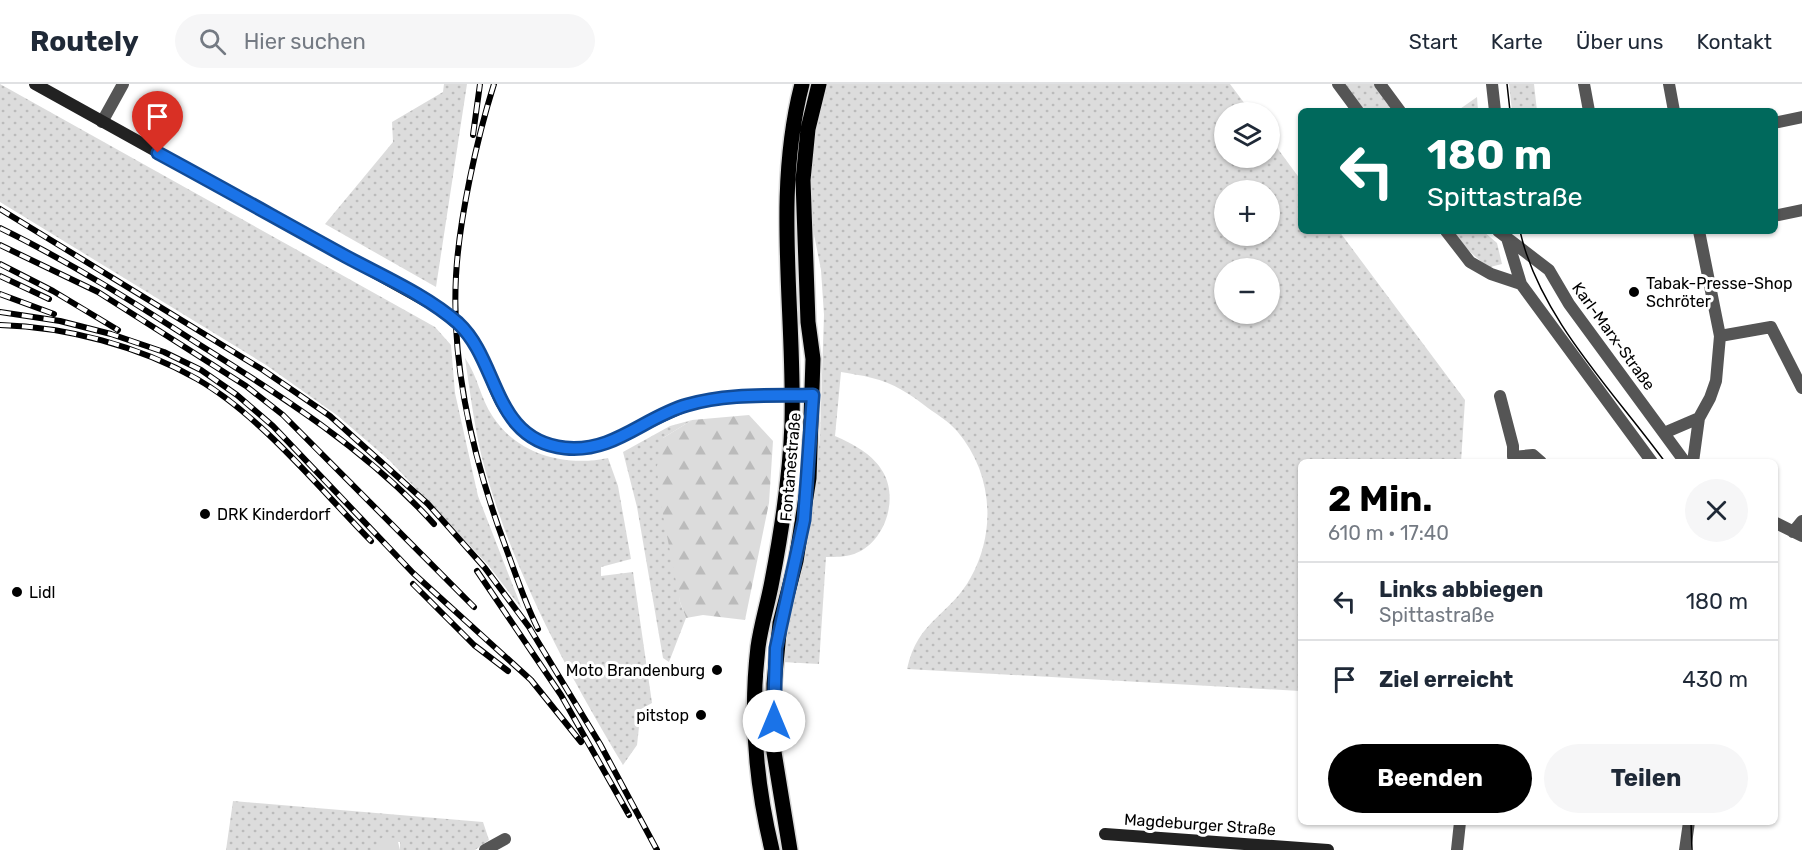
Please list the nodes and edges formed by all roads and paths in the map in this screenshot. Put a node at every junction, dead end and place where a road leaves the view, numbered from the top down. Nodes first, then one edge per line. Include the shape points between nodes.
1 (35, 84) edge
2 (123, 84) edge
3 (801, 84) edge
4 (819, 84) edge
5 (1338, 84) edge
6 (1380, 84) edge
7 (1491, 84) edge
8 (1584, 84) edge
9 (1669, 84) edge
10 (1356, 108) edge
11 (1398, 108) edge
12 (1495, 108) edge
13 (1588, 108) edge
14 (1673, 108) edge
15 (1802, 117) edge
16 (102, 122) junction
17 (1778, 122) edge
18 (1802, 210) edge
19 (1778, 215) edge
20 (1448, 234) edge
21 (1503, 234) edge
22 (1504, 234) edge
23 (1700, 234) edge
24 (1521, 284) junction
25 (1720, 336) junction
26 (1802, 388) edge
27 (813, 395) junction
28 (792, 396) junction
29 (1500, 396) dead end
30 (1699, 418) junction
31 (1664, 433) junction
32 (1513, 459) edge
33 (1537, 459) edge
34 (1650, 459) edge
35 (1683, 459) edge
36 (1693, 459) edge
37 (1802, 521) edge
38 (1778, 524) edge
39 (1798, 534) edge
40 (1460, 825) edge
41 (1689, 825) edge
42 (1105, 834) dead end
43 (505, 839) dead end
44 (485, 850) edge
45 (772, 850) edge
46 (790, 850) edge
47 (1328, 850) edge
48 (1457, 850) edge
49 (1685, 850) edge

1 - 16 street
2 - 16 street
3 - 28 main road, Fontanestraße via 787,180
4 - 27 main road, Fontanestraße via 808,129 803,180
5 - 10 street
6 - 11 street
7 - 12 street
8 - 13 street
9 - 14 street
15 - 17 street
16 - 28 street via 380,274 457,323 477,348 506,411 518,425 545,443 579,449 595,447 619,440 687,405 737,396
18 - 19 street
20 - 24 street via 1470,262
21 - 24 street, Karl-Marx-Straße
22 - 31 street, Karl-Marx-Straße via 1549,270 1569,304
23 - 25 street
24 - 34 street, Karl-Marx-Straße
25 - 26 street via 1771,327
25 - 30 street via 1716,381
27 - 28 street
27 - 46 main road, Fontanestraße via 804,520 780,623 774,684 774,752
28 - 45 main road, Fontanestraße via 783,521 758,645 753,716
29 - 32 street
30 - 31 street
30 - 36 street
31 - 35 street, Karl-Marx-Straße
32 - 33 street via 1533,454
37 - 39 street
38 - 39 street
40 - 48 street
41 - 49 street
42 - 47 street, Magdeburger Straße
43 - 44 street

